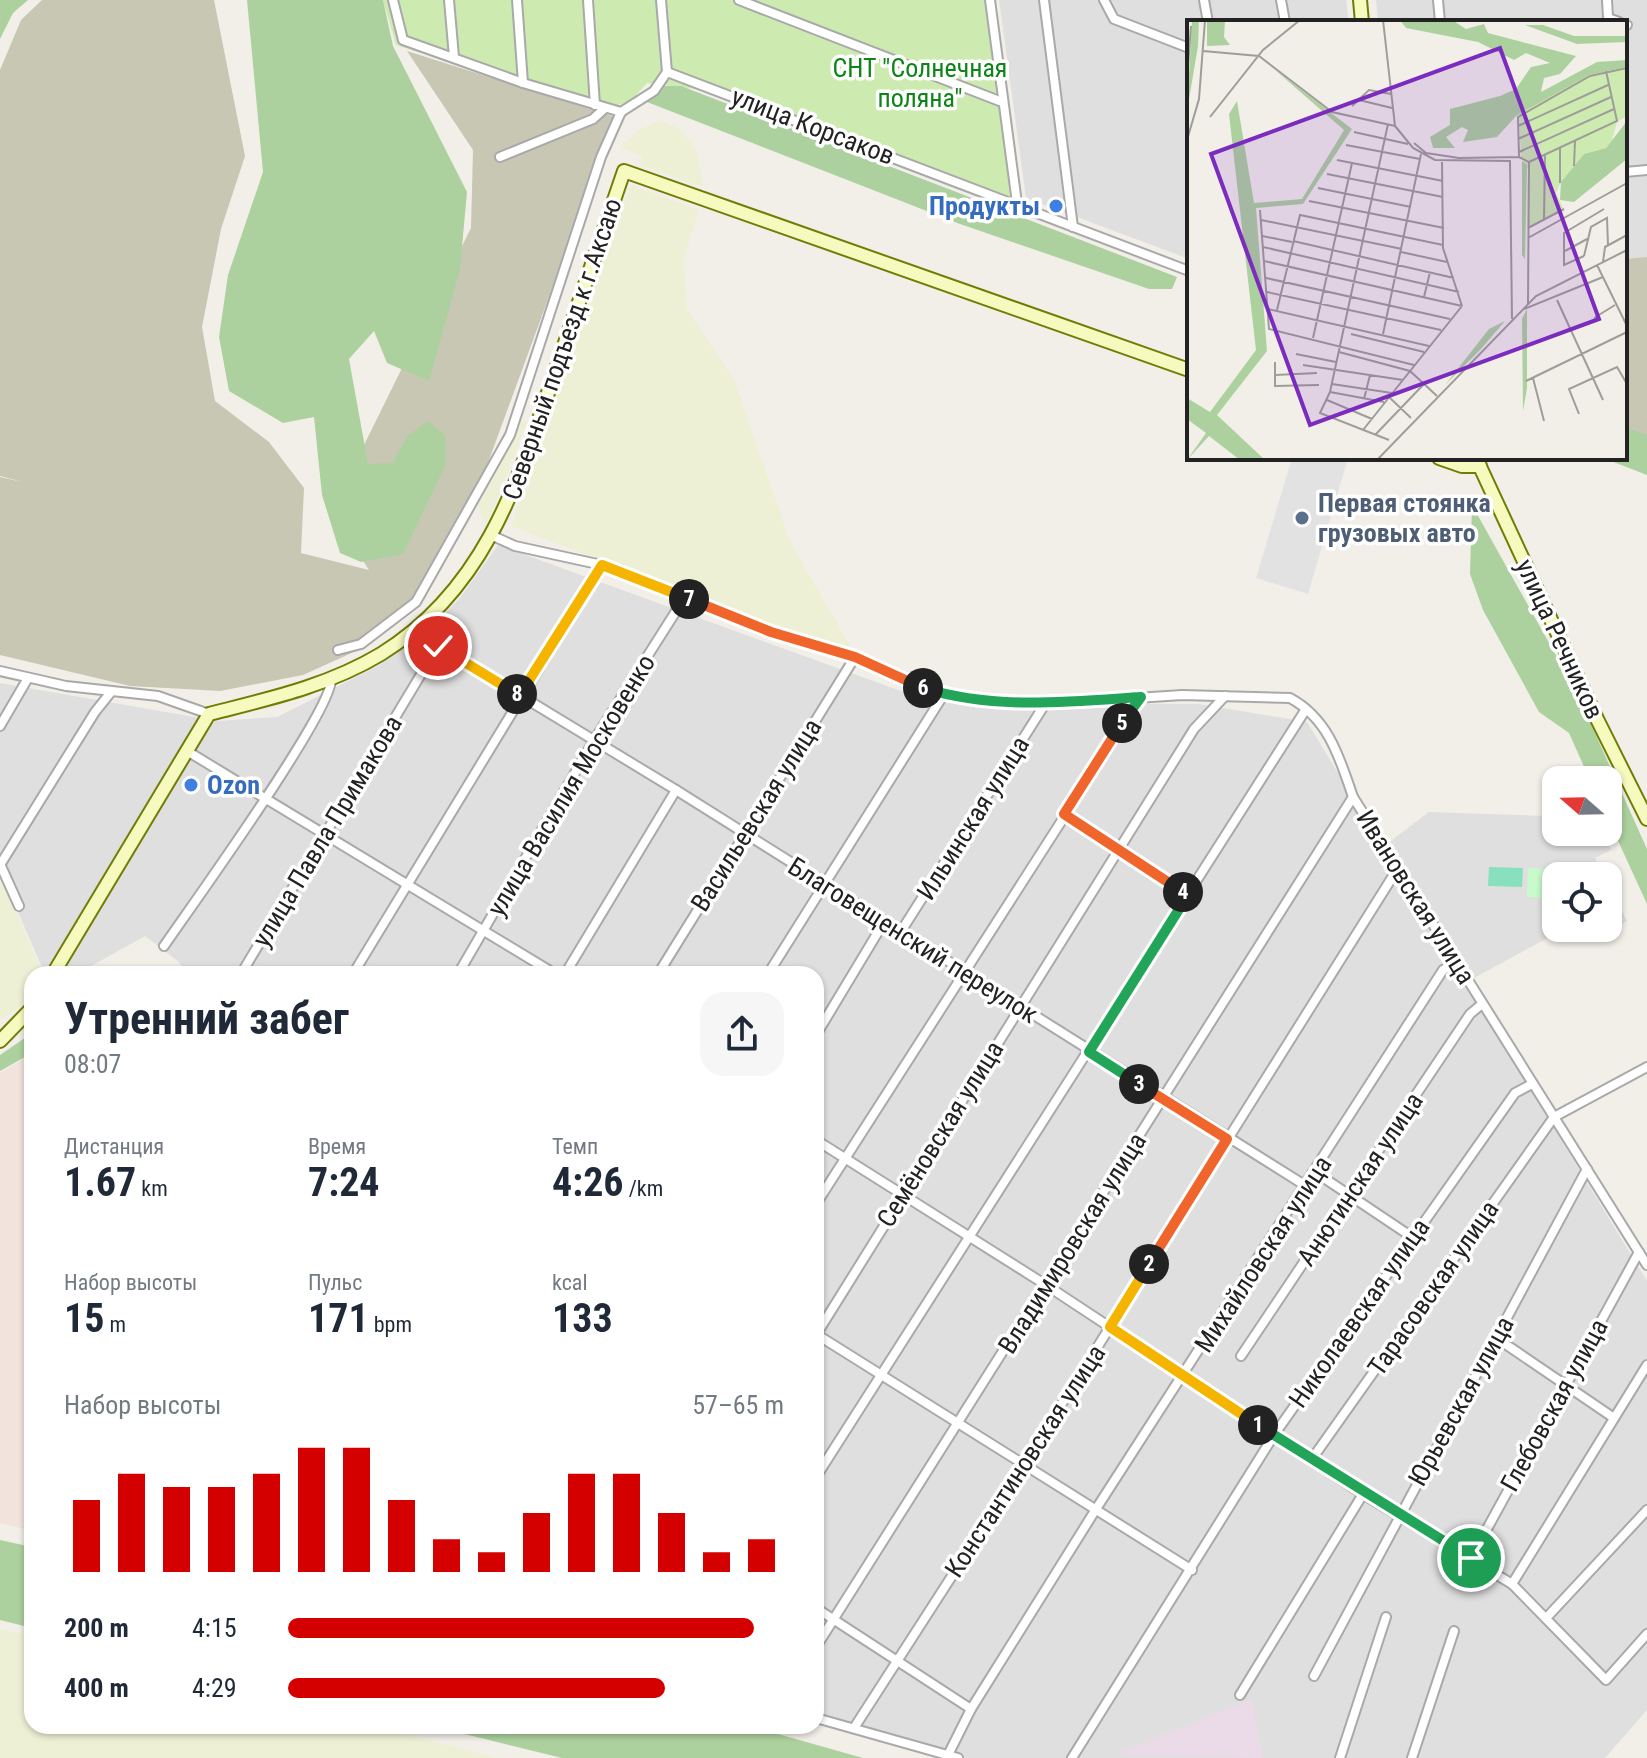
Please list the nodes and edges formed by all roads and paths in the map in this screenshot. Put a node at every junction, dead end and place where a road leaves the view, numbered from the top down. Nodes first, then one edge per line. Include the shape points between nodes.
1 (393, 0) edge
2 (449, 0) edge
3 (517, 0) edge
4 (588, 0) edge
5 (661, 0) edge
6 (739, 0) edge
7 (990, 0) edge
8 (1044, 0) edge
9 (1104, 0) edge
10 (1204, 0) edge
11 (1281, 0) edge
12 (1360, 0) edge
13 (1438, 0) edge
14 (1607, 0) edge
15 (1208, 20) edge
16 (1285, 20) edge
17 (1362, 20) edge
18 (1440, 20) edge
19 (1613, 20) edge
20 (1187, 47) edge
21 (454, 57) junction
22 (667, 72) junction
23 (523, 83) junction
24 (1002, 102) junction
25 (595, 105) junction
26 (605, 108) junction
27 (621, 112) junction
28 (500, 157) dead end
29 (1647, 170) edge
30 (1627, 172) edge
31 (1017, 203) junction
32 (1073, 227) junction
33 (1187, 270) edge
34 (1187, 369) edge
35 (1445, 460) edge
36 (1478, 462) edge
37 (493, 536) junction
38 (602, 565) junction
39 (685, 597) junction
40 (414, 631) junction
41 (438, 646) junction
42 (338, 650) dead end
43 (855, 657) junction
44 (0, 671) edge
45 (28, 678) junction
46 (331, 679) junction
47 (111, 692) junction
48 (944, 694) junction
49 (519, 696) junction
50 (1225, 696) junction
51 (1141, 697) junction
52 (1045, 704) junction
53 (1306, 709) junction
54 (209, 714) junction
55 (0, 726) edge
56 (593, 742) junction
57 (187, 751) junction
58 (676, 790) junction
59 (266, 797) junction
60 (1353, 797) junction
61 (1064, 814) junction
62 (1647, 819) edge
63 (326, 833) junction
64 (744, 834) junction
65 (1119, 849) junction
66 (0, 865) edge
67 (1398, 868) junction
68 (408, 882) junction
69 (825, 884) junction
70 (1188, 895) junction
71 (19, 906) dead end
72 (884, 922) junction
73 (484, 931) junction
74 (900, 933) junction
75 (164, 946) dead end
76 (1457, 962) junction
77 (58, 966) edge
78 (246, 966) edge
79 (358, 966) edge
80 (463, 966) edge
81 (542, 966) edge
82 (570, 966) edge
83 (663, 966) edge
84 (773, 966) edge
85 (964, 973) junction
86 (1482, 1004) junction
87 (1018, 1007) junction
88 (24, 1016) edge
89 (824, 1022) edge
90 (0, 1041) edge
91 (1089, 1052) junction
92 (1647, 1067) edge
93 (1532, 1084) junction
94 (1164, 1100) junction
95 (1554, 1117) junction
96 (1227, 1139) junction
97 (824, 1145) edge
98 (846, 1159) junction
99 (1587, 1169) junction
100 (1315, 1172) junction
101 (1306, 1186) junction
102 (824, 1192) edge
103 (902, 1195) junction
104 (1350, 1196) junction
105 (968, 1237) junction
106 (1412, 1237) junction
107 (1639, 1252) junction
108 (1647, 1265) edge
109 (1046, 1285) junction
110 (824, 1321) edge
111 (1110, 1327) junction
112 (1495, 1337) junction
113 (824, 1339) edge
114 (1241, 1356) dead end
115 (1647, 1365) edge
116 (884, 1375) junction
117 (1184, 1377) junction
118 (1565, 1384) junction
119 (1614, 1418) junction
120 (959, 1422) junction
121 (1274, 1435) junction
122 (1312, 1459) junction
123 (1024, 1464) junction
124 (824, 1465) edge
125 (1363, 1494) junction
126 (1096, 1509) junction
127 (1647, 1510) edge
128 (1399, 1515) junction
129 (1471, 1558) junction
130 (1192, 1570) junction
131 (1512, 1584) junction
132 (824, 1613) edge
133 (1549, 1615) dead end
134 (1386, 1617) dead end
135 (834, 1620) junction
136 (1454, 1631) dead end
137 (1647, 1634) edge
138 (824, 1635) edge
139 (897, 1660) junction
140 (1314, 1676) dead end
141 (1240, 1695) dead end
142 (971, 1709) junction
143 (824, 1720) edge
144 (854, 1728) junction
145 (948, 1755) junction
146 (958, 1758) edge
147 (1072, 1758) edge
148 (1340, 1758) edge
149 (1412, 1758) edge

1 - 21 street via 403,40
2 - 21 street
3 - 23 street
4 - 25 street
5 - 22 street
6 - 24 street
7 - 24 street
8 - 32 street
9 - 20 street via 1114,19
10 - 15 street
11 - 16 street
12 - 17 street
13 - 18 street
14 - 19 street via 1608,18
21 - 23 street
22 - 27 street via 654,91
22 - 31 street, улица Корсаков
23 - 25 street
24 - 31 street
25 - 26 street
26 - 27 street
26 - 28 street via 593,119
27 - 42 street via 601,157 510,435 416,602 361,644
29 - 30 street
31 - 32 street, улица Корсаков
32 - 33 street, улица Корсаков
34 - 37 street, Северный подъезд к г.Аксаю via 624,171 523,465
35 - 36 street via 1462,466
36 - 62 street, улица Речников
37 - 38 street via 515,546
37 - 40 street, Северный подъезд к г.Аксаю via 459,586
38 - 39 street
38 - 49 street
39 - 43 street via 771,632
39 - 56 street, улица Василия Московенко
40 - 41 street, Благовещенский переулок
40 - 46 street, Северный подъезд к г.Аксаю
41 - 49 street, Благовещенский переулок
41 - 63 street, улица Павла Примакова
43 - 48 street
43 - 64 street, Васильевская улица
44 - 45 street
45 - 47 street
45 - 55 street
46 - 54 street, Северный подъезд к г.Аксаю
46 - 59 street via 327,699
47 - 54 street via 158,696
47 - 66 street
48 - 52 street
48 - 69 street
49 - 56 street, Благовещенский переулок
49 - 68 street
50 - 51 street
50 - 53 street via 1290,698
50 - 65 street, Семёновская улица via 1194,729
51 - 52 street
51 - 61 street
52 - 74 street, Ильинская улица
53 - 60 street, Ивановская улица via 1338,751
53 - 70 street
54 - 57 street
56 - 58 street, Благовещенский переулок
56 - 73 street, улица Василия Московенко
57 - 59 street
57 - 77 street
58 - 64 street, Благовещенский переулок
58 - 82 street
59 - 63 street
59 - 75 street
60 - 67 street, Ивановская улица
60 - 94 street, Владимировская улица
61 - 65 street
61 - 85 street
63 - 68 street
63 - 78 street, улица Павла Примакова
64 - 69 street, Благовещенский переулок
64 - 83 street, Васильевская улица
65 - 70 street
65 - 87 street, Семёновская улица
66 - 71 street
67 - 76 street, Ивановская улица
67 - 96 street, Константиновская улица
68 - 73 street
68 - 79 street
69 - 72 street, Благовещенский переулок
69 - 84 street
70 - 91 street
72 - 74 street, Благовещенский переулок
72 - 89 street
73 - 80 street, улица Василия Московенко
73 - 81 street
74 - 85 street, Благовещенский переулок
76 - 86 street, Ивановская улица
76 - 100 street, Михайловская улица via 1443,970
85 - 87 street, Благовещенский переулок
85 - 98 street
86 - 93 street, Ивановская улица
86 - 104 street, Анютинская улица via 1470,1014
87 - 91 street, Благовещенский переулок
87 - 103 street, Семёновская улица
88 - 90 street
91 - 94 street, Благовещенский переулок
91 - 105 street
92 - 95 street
93 - 95 street, Ивановская улица
93 - 106 street, Николаевская улица via 1515,1093
94 - 96 street, Благовещенский переулок
94 - 109 street, Владимировская улица
95 - 99 street, Ивановская улица
95 - 122 street, Тарасовская улица
96 - 101 street, Благовещенский переулок
96 - 111 street, Константиновская улица
97 - 98 street
98 - 102 street
98 - 103 street
99 - 107 street, Ивановская улица
99 - 112 street, Юрьевская улица
100 - 101 street, Михайловская улица
100 - 104 street
101 - 117 street, Михайловская улица
103 - 105 street
103 - 110 street, Семёновская улица
104 - 106 street
104 - 114 street, Анютинская улица
105 - 109 street
105 - 116 street
106 - 121 street, Николаевская улица
107 - 108 street, Ивановская улица
107 - 118 street, Глебовская улица
109 - 111 street
109 - 120 street, Владимировская улица
111 - 117 street
111 - 123 street, Константиновская улица
112 - 118 street
112 - 128 street, Юрьевская улица
113 - 116 street
115 - 119 street
116 - 120 street
116 - 124 street
117 - 121 street
117 - 126 street, Михайловская улица
118 - 119 street
118 - 129 street, Глебовская улица
119 - 131 street
120 - 123 street
120 - 135 street, Владимировская улица
121 - 122 street
121 - 130 street, Николаевская улица
122 - 125 street
123 - 126 street
123 - 139 street, Константиновская улица
125 - 128 street
125 - 141 street
126 - 130 street
126 - 142 street, Михайловская улица
127 - 133 street
128 - 129 street
128 - 140 street, Юрьевская улица
129 - 131 street
130 - 147 street, Николаевская улица
131 - 137 street via 1606,1680
132 - 135 street
134 - 148 street
135 - 138 street, Владимировская улица
135 - 139 street
136 - 149 street
139 - 142 street
139 - 144 street, Константиновская улица
142 - 145 street, Михайловская улица
143 - 144 street
144 - 145 street
145 - 146 street

